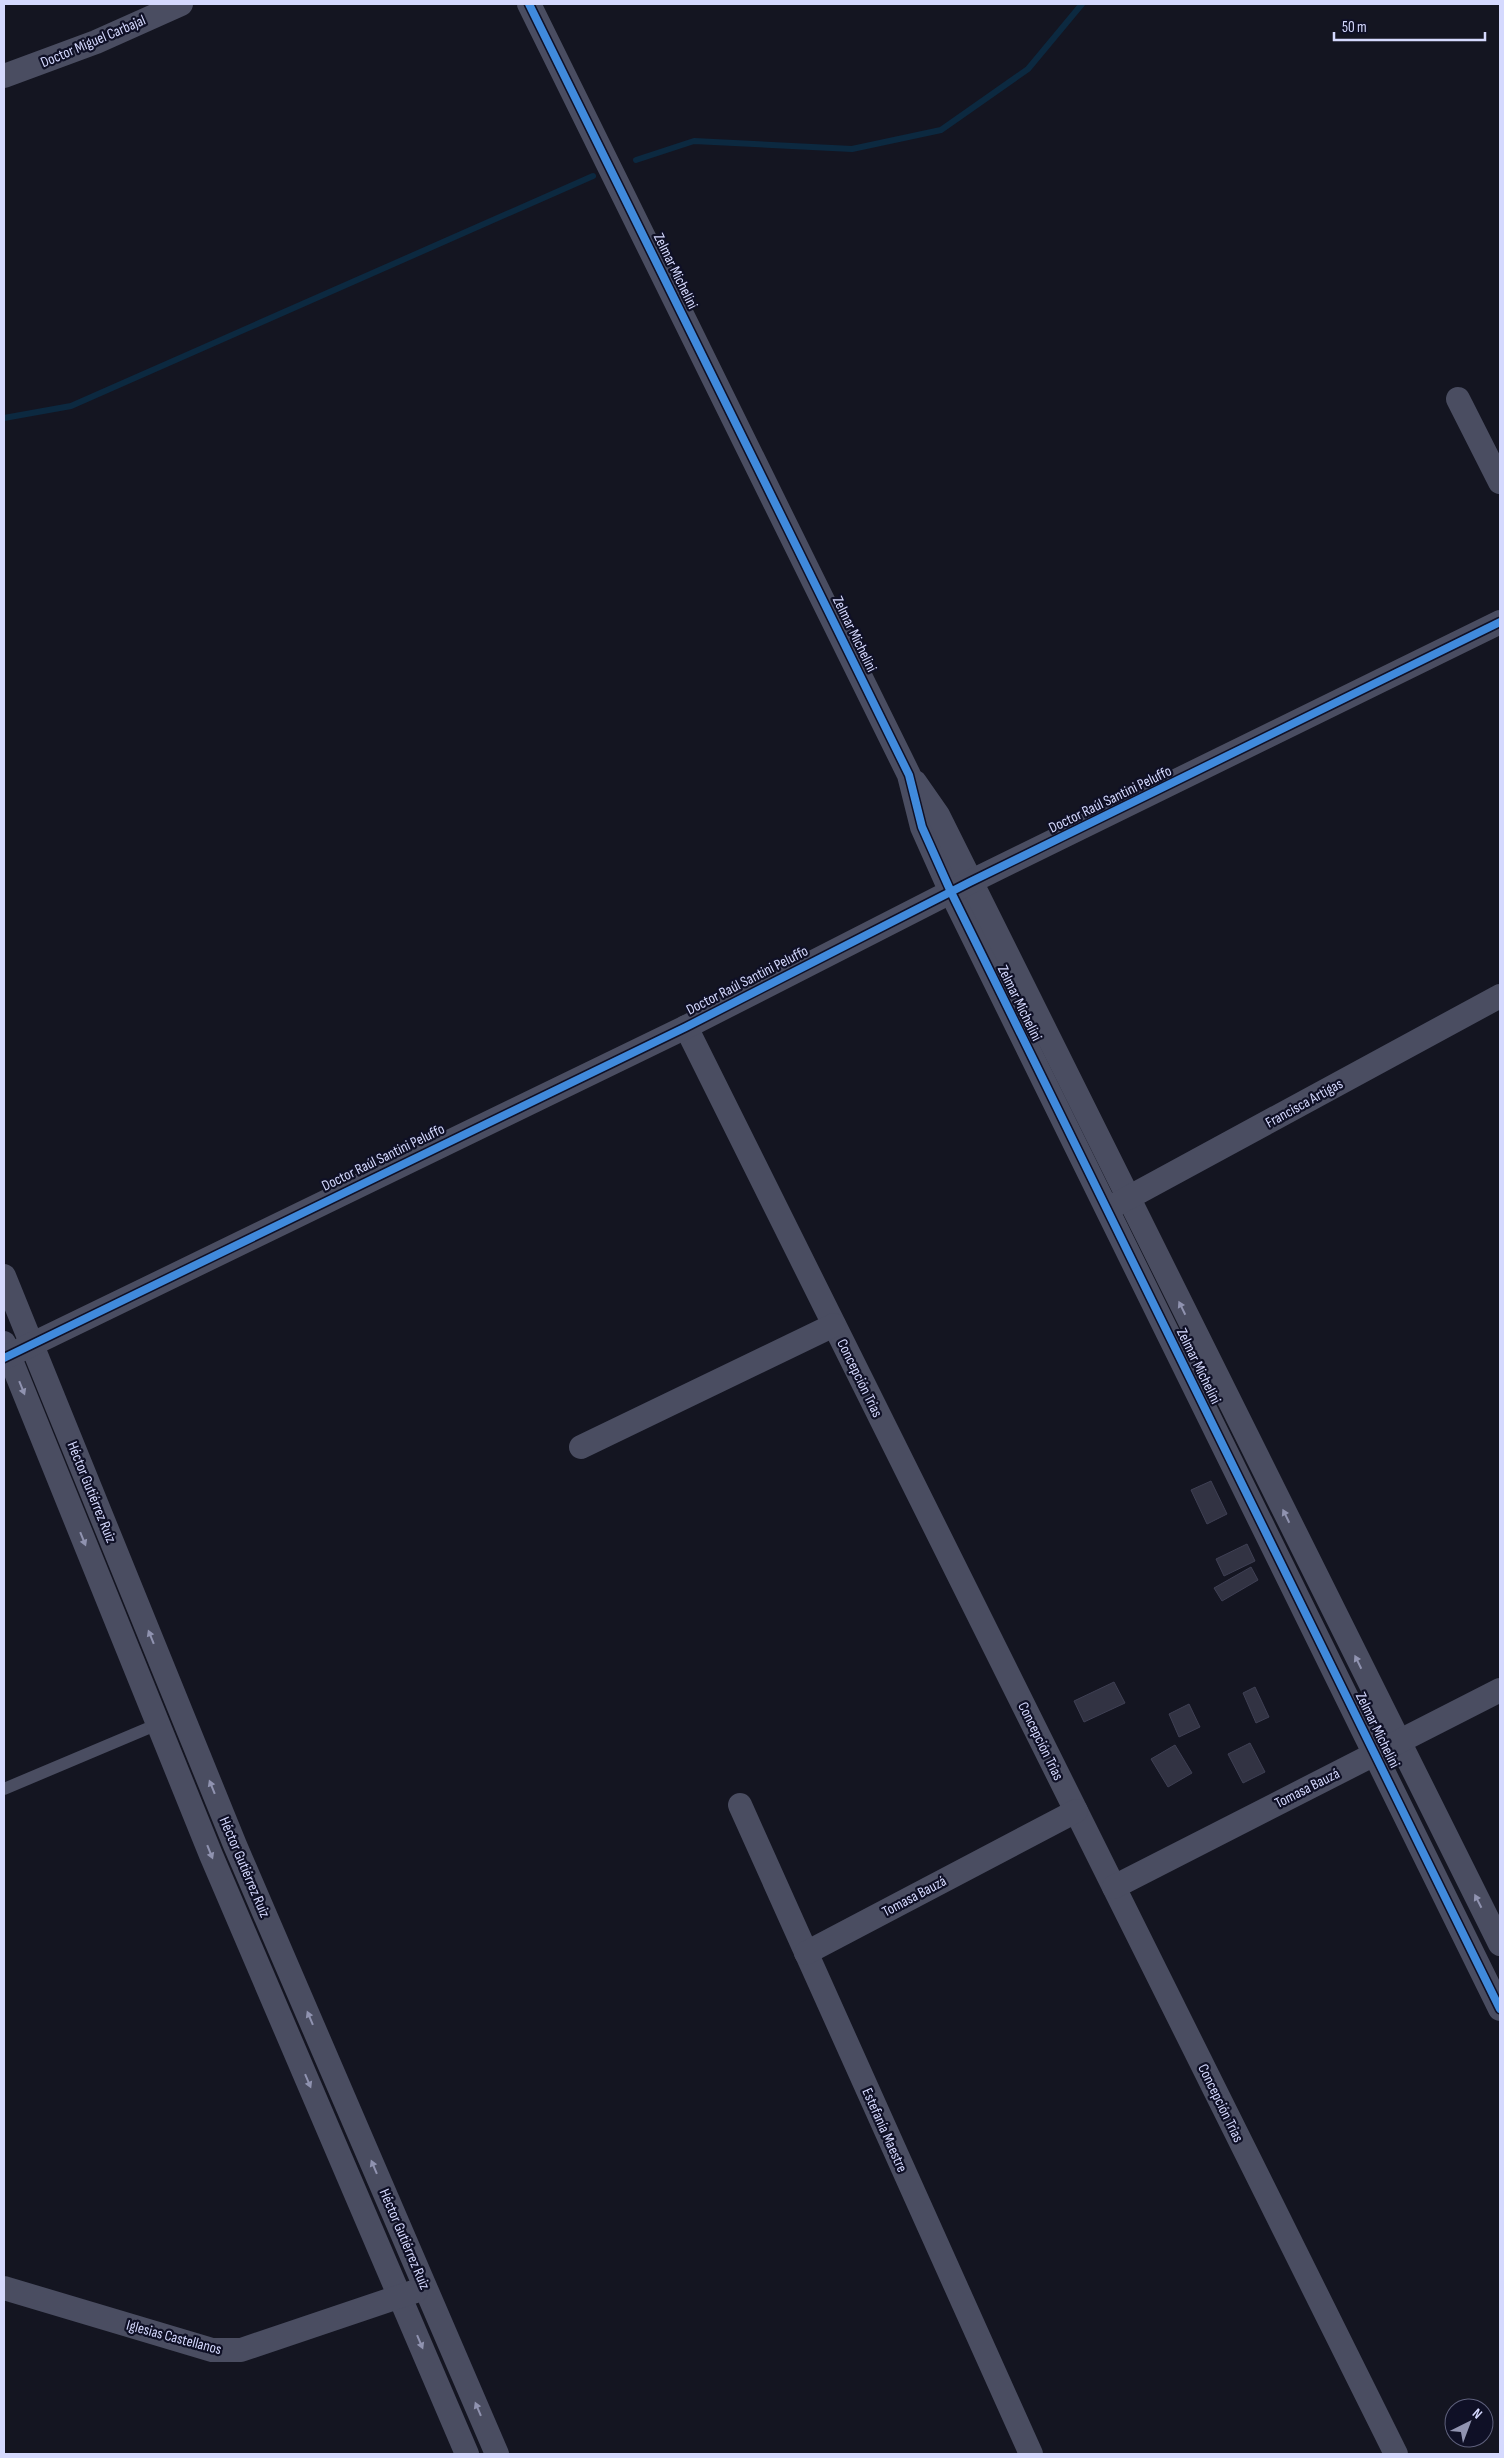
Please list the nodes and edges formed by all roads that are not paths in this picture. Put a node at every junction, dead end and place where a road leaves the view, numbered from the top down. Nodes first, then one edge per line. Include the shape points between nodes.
1 (181, 4) edge
2 (528, 4) edge
3 (137, 13) edge
4 (4, 76) edge
5 (1458, 399) dead end
6 (1500, 482) edge
7 (1500, 622) edge
8 (961, 887) junction
9 (1500, 996) edge
10 (686, 1027) junction
11 (1128, 1199) junction
12 (1107, 1210) junction
13 (4, 1276) edge
14 (834, 1325) junction
15 (5, 1352) edge
16 (580, 1447) dead end
17 (1500, 1690) edge
18 (158, 1724) junction
19 (1398, 1742) junction
20 (1374, 1754) junction
21 (4, 1789) edge
22 (740, 1805) dead end
23 (1076, 1811) junction
24 (1114, 1887) junction
25 (1500, 1944) edge
26 (806, 1952) junction
27 (1500, 2009) edge
28 (4, 2288) edge
29 (426, 2288) junction
30 (401, 2297) junction
31 (468, 2454) edge
32 (497, 2454) edge
33 (1031, 2454) edge
34 (1396, 2454) edge

1 - 3 street, Doctor Miguel Carbajal
2 - 8 street, Zelmar Michelini via 909,775 938,815
3 - 4 street, Doctor Miguel Carbajal via 88,45
5 - 6 street
7 - 8 street, Doctor Raúl Santini Peluffo
8 - 10 street, Doctor Raúl Santini Peluffo
8 - 11 street, Zelmar Michelini
8 - 12 street, Zelmar Michelini
9 - 11 street, Francisca Artigas
10 - 14 street, Concepción Trias
10 - 15 street, Doctor Raúl Santini Peluffo
11 - 12 street, Francisca Artigas
19 -> 11 street, Zelmar Michelini
12 - 20 street, Zelmar Michelini
29 -> 13 street, Héctor Gutiérrez Ruiz via 235,1845
14 - 16 street
14 - 23 street, Concepción Trias
15 -> 18 street, Héctor Gutiérrez Ruiz
17 - 19 street, Tomasa Bauzá
18 - 21 lane
18 -> 30 street, Héctor Gutiérrez Ruiz
19 - 20 street, Tomasa Bauzá
25 -> 19 street, Zelmar Michelini
20 - 24 street, Tomasa Bauzá
20 - 27 street, Zelmar Michelini
22 - 26 street, Estefanía Maestre
23 - 24 street, Concepción Trias
23 - 26 street, Tomasa Bauzá
24 - 34 street, Concepción Trias
26 - 33 street, Estefanía Maestre
28 - 30 street, Iglesias Castellanos via 212,2350 226,2351 257,2345
29 - 30 street, Iglesias Castellanos
32 -> 29 street, Héctor Gutiérrez Ruiz
30 -> 31 street, Héctor Gutiérrez Ruiz

